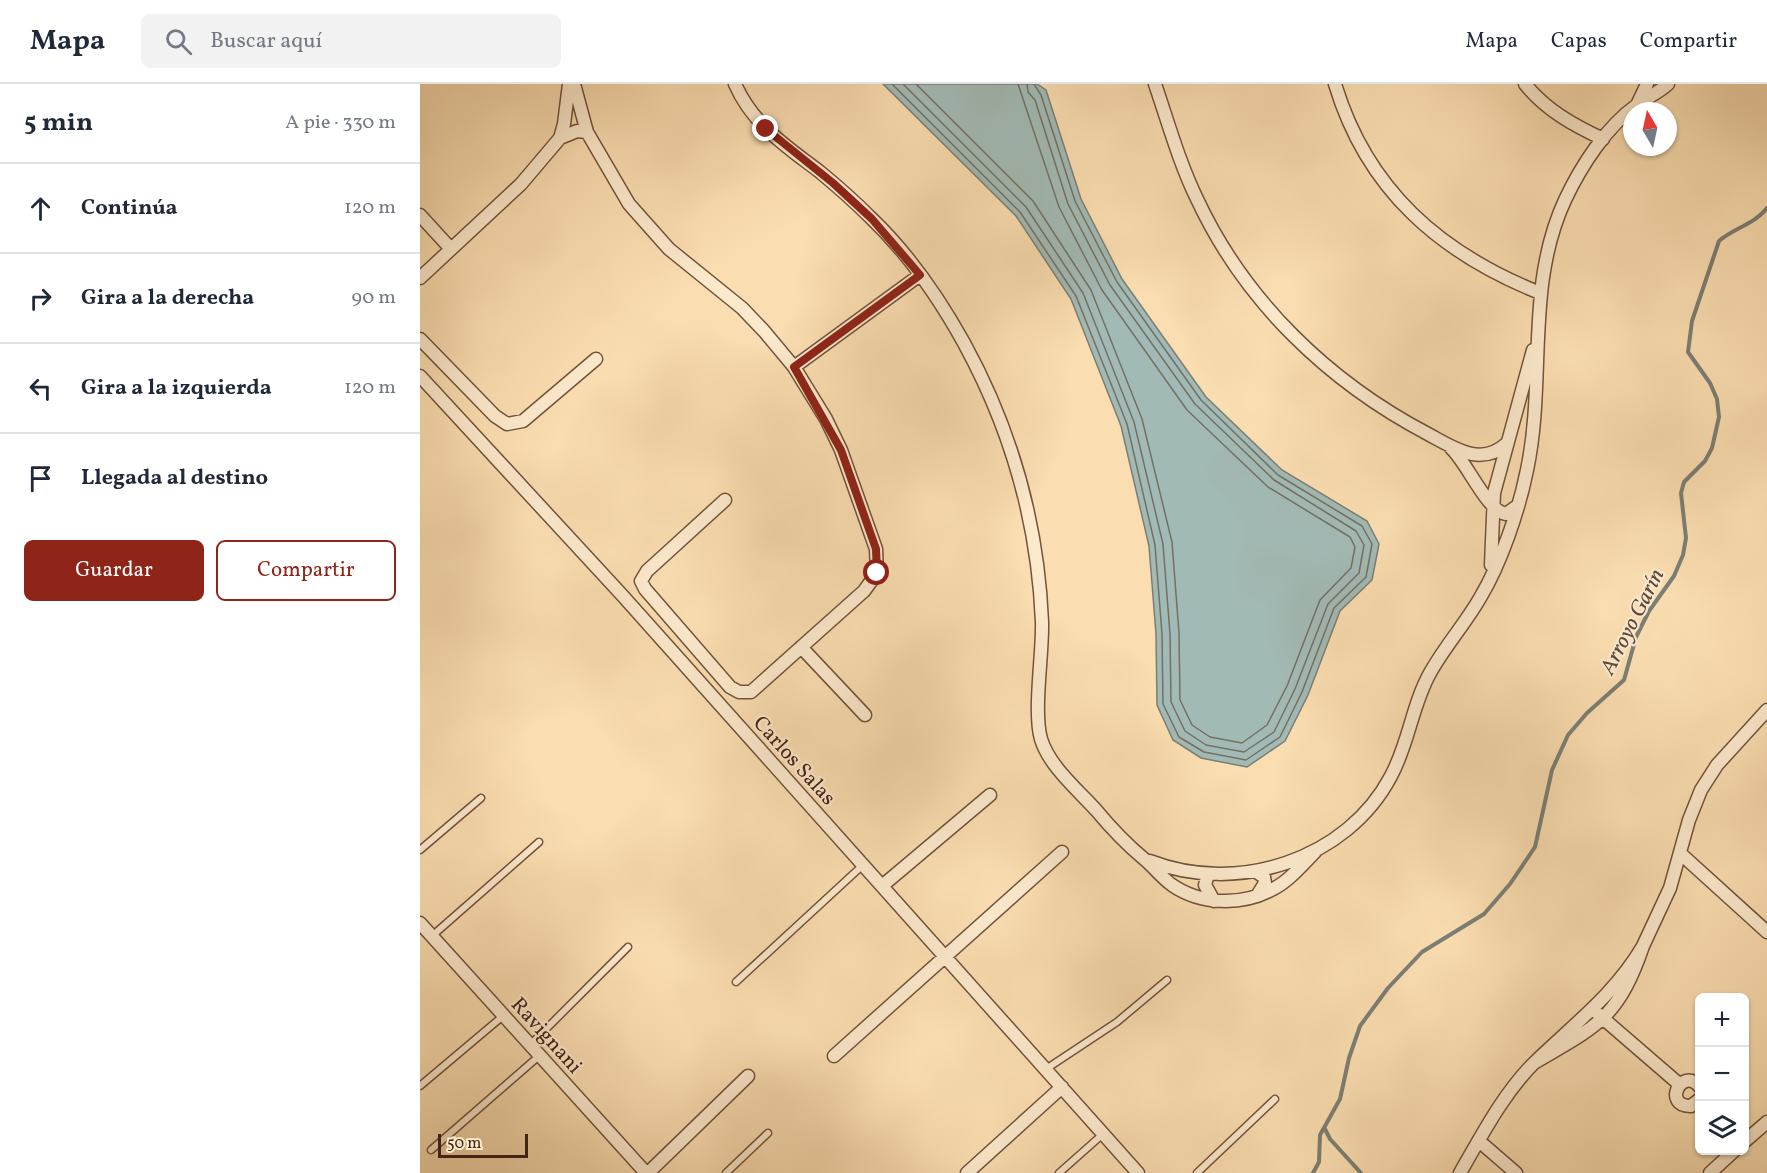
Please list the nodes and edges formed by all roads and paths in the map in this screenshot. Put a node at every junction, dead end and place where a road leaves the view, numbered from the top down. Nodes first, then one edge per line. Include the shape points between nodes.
1 (569, 84) edge
2 (574, 84) edge
3 (735, 84) edge
4 (1155, 84) edge
5 (1335, 84) edge
6 (1525, 84) edge
7 (1647, 84) edge
8 (1668, 84) edge
9 (1638, 102) edge
10 (1641, 102) edge
11 (1623, 119) edge
12 (587, 132) junction
13 (560, 138) junction
14 (1603, 139) junction
15 (420, 215) edge
16 (451, 249) junction
17 (920, 275) junction
18 (420, 278) edge
19 (1540, 293) junction
20 (1537, 331) junction
21 (420, 339) edge
22 (596, 359) dead end
23 (794, 367) junction
24 (420, 376) edge
25 (1510, 430) junction
26 (1534, 433) junction
27 (1506, 444) junction
28 (1448, 445) junction
29 (725, 500) dead end
30 (1516, 507) junction
31 (1492, 508) junction
32 (1490, 578) junction
33 (801, 647) junction
34 (1767, 710) edge
35 (865, 715) dead end
36 (990, 795) dead end
37 (481, 798) dead end
38 (539, 842) dead end
39 (420, 850) edge
40 (1062, 852) dead end
41 (1315, 852) junction
42 (1681, 854) junction
43 (1144, 858) junction
44 (863, 865) junction
45 (1255, 871) junction
46 (1208, 874) junction
47 (882, 886) junction
48 (1257, 896) junction
49 (1215, 901) junction
50 (420, 923) edge
51 (1767, 932) edge
52 (431, 936) junction
53 (1643, 946) junction
54 (628, 947) dead end
55 (946, 958) junction
56 (1167, 980) dead end
57 (736, 982) dead end
58 (1593, 1010) junction
59 (503, 1016) junction
60 (1604, 1019) junction
61 (529, 1045) junction
62 (539, 1056) junction
63 (834, 1056) dead end
64 (1534, 1064) junction
65 (1046, 1069) junction
66 (748, 1076) dead end
67 (1695, 1083) edge
68 (1679, 1084) junction
69 (420, 1086) edge
70 (1062, 1088) junction
71 (1275, 1099) dead end
72 (1697, 1101) edge
73 (1767, 1122) edge
74 (768, 1133) dead end
75 (1103, 1134) junction
76 (1749, 1138) edge
77 (1479, 1141) junction
78 (431, 1150) dead end
79 (1730, 1155) edge
80 (643, 1172) edge
81 (726, 1173) edge
82 (967, 1173) edge
83 (1059, 1173) edge
84 (1138, 1173) edge
85 (1197, 1173) edge
86 (1460, 1173) edge
87 (1516, 1173) edge
88 (1710, 1173) edge

1 - 13 street
2 - 12 street
3 - 17 street via 766,129 872,219
4 - 28 street via 1196,198 1253,291 1283,326 1350,386
5 - 19 street via 1357,140 1404,206 1466,258
6 - 14 street via 1552,111
7 - 9 street
8 - 10 street
11 - 14 street
12 - 13 street via 577,131
12 - 23 street via 611,177 647,226 669,249 742,308
13 - 16 street via 521,184
14 - 19 street via 1564,201 1546,257
15 - 16 street
16 - 18 street
17 - 23 street
17 - 43 street via 985,383 1021,485 1040,587 1042,742 1051,758 1120,839
19 - 20 street
20 - 25 street
20 - 26 street
21 - 22 street via 507,424 523,421
23 - 33 street via 841,450 878,562 877,573 864,591
24 - 44 street, Carlos Salas
25 - 26 street via 1522,425
25 - 27 street
26 - 30 street
27 - 28 street via 1484,456
27 - 31 street
28 - 31 street via 1476,479
29 - 33 street via 647,571 641,582 645,590 730,687 739,692 751,692
30 - 31 street via 1506,514
30 - 32 street
31 - 32 street
32 - 41 street via 1424,685 1383,791 1361,818
33 - 35 street
34 - 42 street via 1710,775 1692,811
36 - 47 street
37 - 39 lane
38 - 52 lane
40 - 55 street
41 - 45 street
41 - 48 street via 1281,884
42 - 51 street
42 - 53 street
43 - 46 street via 1166,867
43 - 49 street via 1174,886 1189,895
44 - 47 street, Carlos Salas
44 - 57 lane
45 - 46 street
45 - 48 street via 1265,882
46 - 49 street via 1204,885
47 - 55 street, Carlos Salas
48 - 49 street
50 - 52 street, Ravignani
52 - 59 street, Ravignani
53 - 58 street
53 - 60 street via 1626,988
54 - 61 lane
55 - 63 street
55 - 65 street, Carlos Salas
56 - 65 lane via 1118,1022
58 - 60 street
58 - 64 street
59 - 61 street, Ravignani
59 - 69 lane
60 - 64 street
60 - 68 street
61 - 62 street, Ravignani
62 - 78 lane
62 - 80 street, Ravignani
64 - 77 street via 1515,1085
65 - 70 street, Carlos Salas
66 - 80 street
67 - 68 street via 1691,1080
68 - 72 street via 1675,1096 1679,1103 1691,1106
70 - 75 street, Carlos Salas
70 - 82 street
71 - 85 lane
73 - 76 street
74 - 81 lane
75 - 83 lane
75 - 84 street, Carlos Salas
77 - 86 street
77 - 87 street
79 - 88 street

